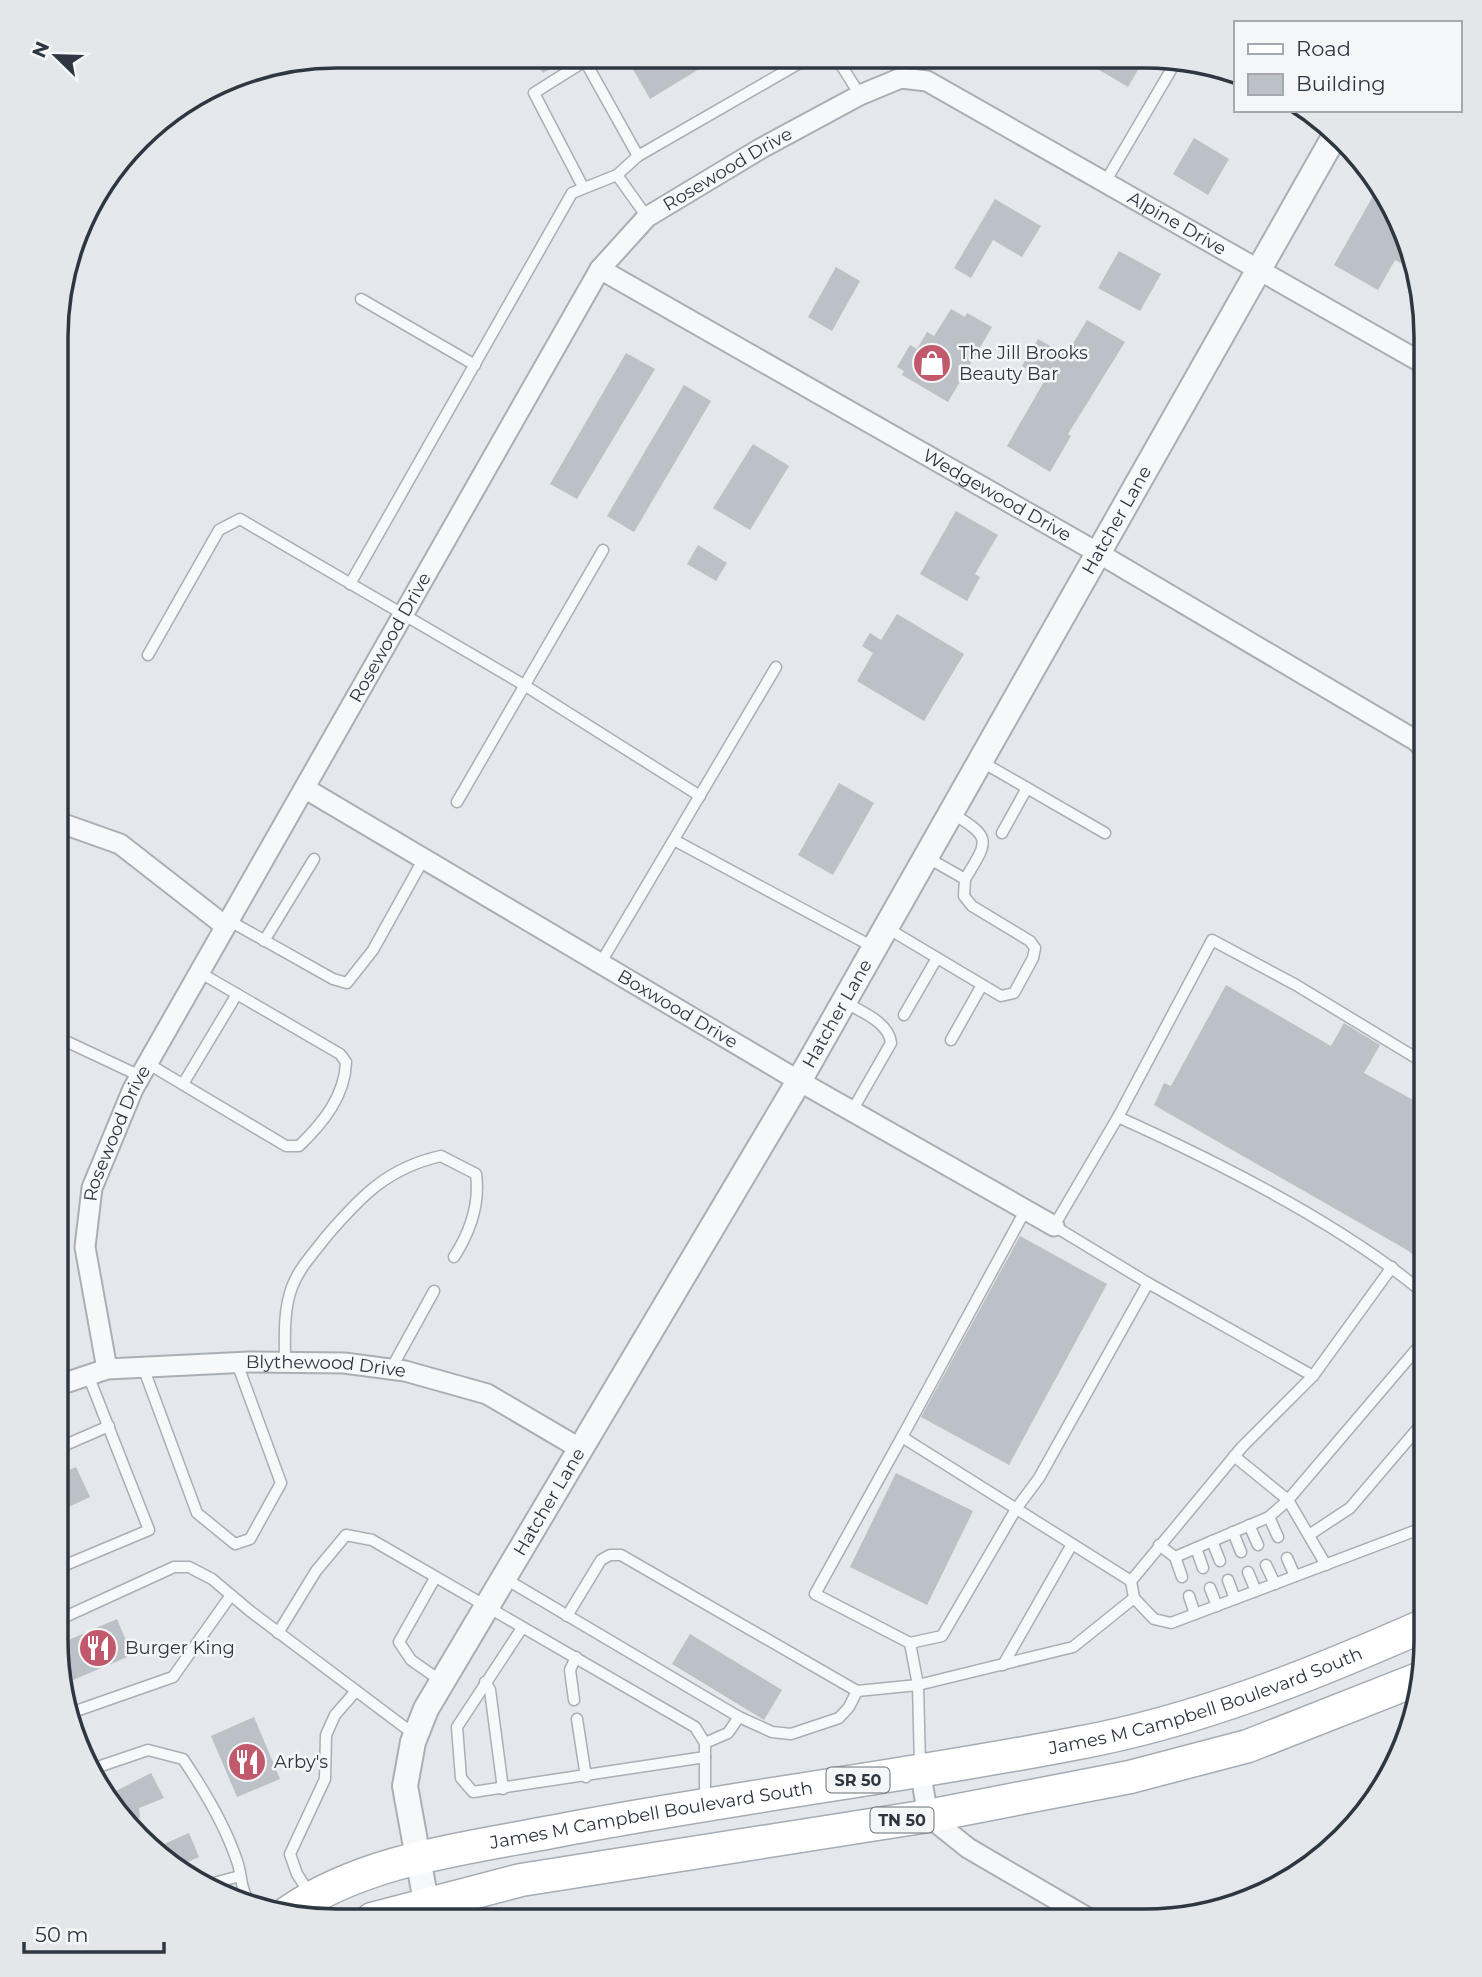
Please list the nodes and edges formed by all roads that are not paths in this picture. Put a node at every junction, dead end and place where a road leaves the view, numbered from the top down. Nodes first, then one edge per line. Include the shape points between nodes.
1 (573, 68) edge
2 (589, 68) edge
3 (791, 68) edge
4 (843, 68) edge
5 (1171, 70) edge
6 (927, 81) joint
7 (860, 95) junction
8 (1330, 143) edge
9 (638, 156) junction
10 (617, 175) junction
11 (1104, 184) junction
12 (583, 187) junction
13 (647, 217) junction
14 (600, 268) junction
15 (1261, 270) junction
16 (361, 299) dead end
17 (1414, 358) edge
18 (475, 365) junction
19 (603, 550) dead end
20 (1100, 554) junction
21 (350, 584) junction
22 (404, 615) junction
23 (148, 655) dead end
24 (776, 667) dead end
25 (524, 685) junction
26 (1414, 739) edge
27 (981, 762) junction
28 (1027, 788) junction
29 (306, 789) junction
30 (700, 796) junction
31 (457, 802) dead end
32 (952, 813) junction
33 (68, 826) edge
34 (1002, 833) dead end
35 (1105, 833) dead end
36 (674, 841) junction
37 (927, 857) junction
38 (314, 859) dead end
39 (423, 860) junction
40 (965, 879) junction
41 (226, 922) junction
42 (881, 938) junction
43 (264, 942) junction
44 (937, 958) junction
45 (600, 964) junction
46 (198, 971) junction
47 (982, 985) junction
48 (237, 994) junction
49 (845, 1002) junction
50 (904, 1015) dead end
51 (68, 1041) edge
52 (951, 1041) dead end
53 (1414, 1057) edge
54 (144, 1070) junction
55 (799, 1081) junction
56 (183, 1084) junction
57 (852, 1111) junction
58 (1118, 1116) junction
59 (1026, 1209) junction
60 (1055, 1226) junction
61 (454, 1257) dead end
62 (1392, 1267) junction
63 (1148, 1283) junction
64 (1414, 1285) edge
65 (434, 1291) dead end
66 (1414, 1352) edge
67 (237, 1363) junction
68 (285, 1363) junction
69 (143, 1367) junction
70 (107, 1369) junction
71 (391, 1369) junction
72 (88, 1375) junction
73 (1313, 1377) junction
74 (68, 1382) edge
75 (109, 1426) junction
76 (1414, 1434) edge
77 (902, 1437) junction
78 (68, 1444) edge
79 (579, 1448) junction
80 (1234, 1456) junction
81 (1288, 1500) junction
82 (1016, 1509) junction
83 (1269, 1517) junction
84 (1249, 1525) junction
85 (1414, 1531) edge
86 (1233, 1532) junction
87 (1309, 1535) junction
88 (1278, 1537) dead end
89 (1212, 1541) junction
90 (1159, 1545) junction
91 (1258, 1545) dead end
92 (1071, 1546) junction
93 (1196, 1548) junction
94 (1241, 1552) dead end
95 (1175, 1557) junction
96 (1287, 1558) dead end
97 (1220, 1561) dead end
98 (68, 1564) edge
99 (1266, 1565) dead end
100 (1325, 1565) junction
101 (1203, 1568) dead end
102 (1248, 1572) dead end
103 (1295, 1576) junction
104 (1182, 1577) dead end
105 (435, 1578) junction
106 (504, 1578) junction
107 (1228, 1580) dead end
108 (1131, 1581) junction
109 (1275, 1584) junction
110 (1210, 1588) dead end
111 (1255, 1591) junction
112 (231, 1595) junction
113 (1189, 1596) dead end
114 (1134, 1598) junction
115 (1235, 1599) junction
116 (1217, 1606) junction
117 (485, 1608) junction
118 (1195, 1614) junction
119 (68, 1616) edge
120 (567, 1616) junction
121 (522, 1628) junction
122 (1414, 1630) edge
123 (278, 1633) junction
124 (910, 1643) junction
125 (576, 1657) junction
126 (1003, 1665) junction
127 (442, 1681) junction
128 (485, 1682) junction
129 (1410, 1682) edge
130 (918, 1685) junction
131 (356, 1691) junction
132 (857, 1691) junction
133 (574, 1700) dead end
134 (78, 1710) edge
135 (739, 1717) junction
136 (577, 1719) dead end
137 (416, 1735) junction
138 (705, 1743) junction
139 (705, 1757) junction
140 (100, 1766) edge
141 (920, 1770) junction
142 (586, 1777) junction
143 (503, 1790) junction
144 (705, 1803) junction
145 (928, 1816) junction
146 (420, 1857) junction
147 (240, 1876) junction
148 (219, 1882) edge
149 (245, 1892) edge
150 (426, 1902) junction
151 (300, 1905) edge
152 (404, 1909) edge
153 (1072, 1909) edge

1 - 12 lane via 534,93
2 - 9 lane
3 - 9 lane
4 - 7 lane
5 - 11 lane
6 - 7 street, Rosewood Drive via 901,78
6 - 11 street, Alpine Drive
7 - 13 street, Rosewood Drive
8 - 15 street, Hatcher Lane
9 - 10 lane
10 - 12 lane
10 - 13 lane
11 - 15 street, Alpine Drive
12 - 18 lane via 572,193
13 - 14 street, Rosewood Drive
14 - 20 street, Wedgewood Drive
14 - 22 street, Rosewood Drive
15 - 17 street, Alpine Drive
15 - 20 street, Hatcher Lane
16 - 18 lane
18 - 21 lane
19 - 25 lane
20 - 26 street, Wedgewood Drive
20 - 27 street, Hatcher Lane
21 - 22 lane
21 - 23 lane via 240,519 219,530
22 - 25 lane
22 - 29 street, Rosewood Drive
24 - 30 lane
25 - 30 lane
25 - 31 lane
27 - 28 lane
27 - 32 street, Hatcher Lane
28 - 34 lane
28 - 35 lane
29 - 39 street, Boxwood Drive
29 - 41 street, Rosewood Drive
30 - 36 lane
32 - 37 street, Hatcher Lane
32 - 40 lane via 984,838 984,848
33 - 41 street via 120,844
36 - 42 lane
36 - 45 lane
37 - 40 lane
37 - 42 street, Hatcher Lane
38 - 43 lane
39 - 43 lane via 373,950 347,983
39 - 45 street, Boxwood Drive
40 - 47 lane via 964,896 972,906 1035,948 1014,993 1001,996
41 - 43 lane
41 - 46 street, Rosewood Drive
42 - 44 lane
42 - 49 street, Hatcher Lane
44 - 47 lane
44 - 50 lane
45 - 55 street, Boxwood Drive
46 - 48 lane
46 - 54 street, Rosewood Drive
47 - 52 lane
48 - 56 lane
48 - 56 lane via 346,1062 345,1079 323,1124 299,1146 286,1146
49 - 55 street, Hatcher Lane
49 - 57 lane via 886,1028 891,1043
51 - 54 lane
53 - 58 lane via 1212,940
54 - 56 lane
54 - 70 street, Rosewood Drive via 92,1188 85,1247
55 - 57 street, Boxwood Drive
55 - 79 street, Hatcher Lane
57 - 59 street, Boxwood Drive
58 - 60 lane
58 - 62 lane via 1281,1200
59 - 60 street, Boxwood Drive
59 - 77 lane
60 - 63 lane
61 - 68 lane via 466,1238 479,1193 476,1174 441,1156 412,1163 362,1194 301,1268 285,1317
62 - 64 lane
62 - 73 lane
63 - 73 lane
63 - 82 lane via 1039,1478
65 - 71 lane
66 - 81 lane
67 - 68 street, Blythewood Drive
67 - 69 street, Blythewood Drive
67 - 69 lane via 281,1483 250,1539 235,1544 197,1513
68 - 71 street, Blythewood Drive
69 - 70 street, Blythewood Drive
70 - 72 street, Blythewood Drive
71 - 79 street, Blythewood Drive via 487,1394
72 - 74 street, Blythewood Drive
72 - 75 lane
73 - 80 lane
75 - 78 lane
75 - 98 lane via 149,1530
76 - 87 lane via 1350,1508
77 - 82 lane
77 - 124 lane via 815,1594
79 - 106 street, Hatcher Lane
80 - 81 lane
80 - 90 lane
81 - 83 lane
81 - 87 lane
82 - 92 lane
82 - 124 lane via 942,1636
83 - 84 lane
83 - 88 lane
84 - 86 lane
84 - 91 lane
85 - 100 lane
86 - 89 lane
86 - 94 lane
87 - 100 lane
89 - 93 lane
89 - 97 lane
90 - 95 lane
90 - 108 lane
92 - 108 lane
92 - 126 lane
93 - 95 lane
93 - 101 lane
95 - 104 lane
96 - 103 lane
99 - 109 lane
100 - 103 lane
102 - 111 lane
103 - 109 lane
105 - 117 lane
105 - 123 lane via 372,1540 346,1535 316,1571
105 - 127 lane via 399,1642 411,1660
106 - 117 street, Hatcher Lane
106 - 120 lane
107 - 115 lane
108 - 114 lane
109 - 111 lane
110 - 116 lane
111 - 115 lane
112 - 119 lane via 189,1567 174,1567
112 - 123 lane
112 - 134 lane via 173,1677
113 - 118 lane
114 - 118 lane via 1154,1619 1171,1623
114 - 126 lane via 1073,1647
115 - 116 lane
116 - 118 lane
117 - 121 lane
117 - 127 street, Hatcher Lane
120 - 132 lane via 601,1560 621,1555
120 - 135 lane
121 - 125 lane
121 - 128 lane
122 - 141 main road, James M Campbell Boulevard South / SR 50 via 1205,1711 1090,1741
123 - 131 lane
124 - 130 lane
125 - 133 lane via 570,1670
125 - 138 lane via 695,1727
126 - 130 lane
127 - 137 street, Hatcher Lane
128 - 143 lane via 490,1690
128 - 143 lane via 457,1727 461,1778 473,1792
129 - 145 main road, TN 50 via 1248,1746 1130,1777
130 - 132 lane
130 - 141 lane
131 - 137 lane
131 - 151 lane via 335,1715 326,1735 325,1780 290,1854
132 - 135 lane via 839,1718 791,1734 772,1732
135 - 138 lane via 728,1733
136 - 142 lane
137 - 146 street, Hatcher Lane via 405,1786
138 - 139 lane
139 - 142 lane
139 - 144 lane
140 - 147 lane via 148,1750 183,1759 203,1788 238,1862
141 - 144 main road, James M Campbell Boulevard South / SR 50
141 - 145 street
142 - 143 lane
144 - 146 main road, James M Campbell Boulevard South / SR 50
145 - 150 main road, TN 50 via 521,1880
145 - 153 street via 968,1848
146 - 150 street, Hatcher Lane
146 - 151 main road, James M Campbell Boulevard South / SR 50 via 364,1875
147 - 148 lane
147 - 149 lane
150 - 152 main road, TN 50

